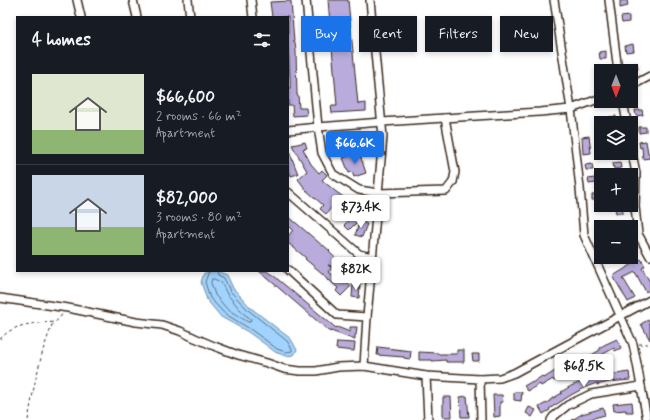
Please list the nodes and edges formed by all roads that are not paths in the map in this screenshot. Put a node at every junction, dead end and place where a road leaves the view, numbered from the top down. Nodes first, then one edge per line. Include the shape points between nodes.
1 (77, 0) edge
2 (133, 0) edge
3 (188, 0) edge
4 (251, 0) edge
5 (306, 0) edge
6 (370, 0) edge
7 (554, 0) edge
8 (609, 0) edge
9 (81, 16) edge
10 (136, 16) edge
11 (190, 16) edge
12 (253, 16) edge
13 (617, 64) edge
14 (650, 76) edge
15 (638, 82) edge
16 (594, 101) edge
17 (571, 109) junction
18 (445, 118) junction
19 (382, 122) junction
20 (318, 127) junction
21 (289, 130) edge
22 (633, 160) edge
23 (289, 193) edge
24 (378, 193) junction
25 (650, 256) edge
26 (372, 257) junction
27 (289, 271) edge
28 (0, 298) edge
29 (650, 300) edge
30 (367, 316) junction
31 (620, 317) junction
32 (364, 366) junction
33 (426, 376) junction
34 (480, 379) junction
35 (641, 386) junction
36 (428, 420) edge
37 (481, 420) edge
38 (551, 420) edge
39 (647, 420) edge

1 - 9 street
2 - 10 street
3 - 11 street
4 - 12 street
5 - 20 street
6 - 19 street
7 - 17 street
8 - 13 street
14 - 15 street
16 - 17 street
17 - 18 street
17 - 31 street via 584,235
18 - 19 street
18 - 24 street via 455,172 453,182 446,191
19 - 20 street
19 - 24 street
20 - 21 street
20 - 24 street via 322,153 333,174 359,190
22 - 25 street via 638,234
23 - 26 street via 359,254
24 - 26 street
26 - 30 street
27 - 30 street via 337,315
28 - 32 street via 162,325 238,355 284,369 316,371
29 - 31 street
30 - 32 street
31 - 34 street via 514,373 500,378
31 - 35 street via 633,344
32 - 33 street
33 - 34 street
33 - 36 street
34 - 37 street
35 - 38 street via 591,394 568,405
35 - 39 street

